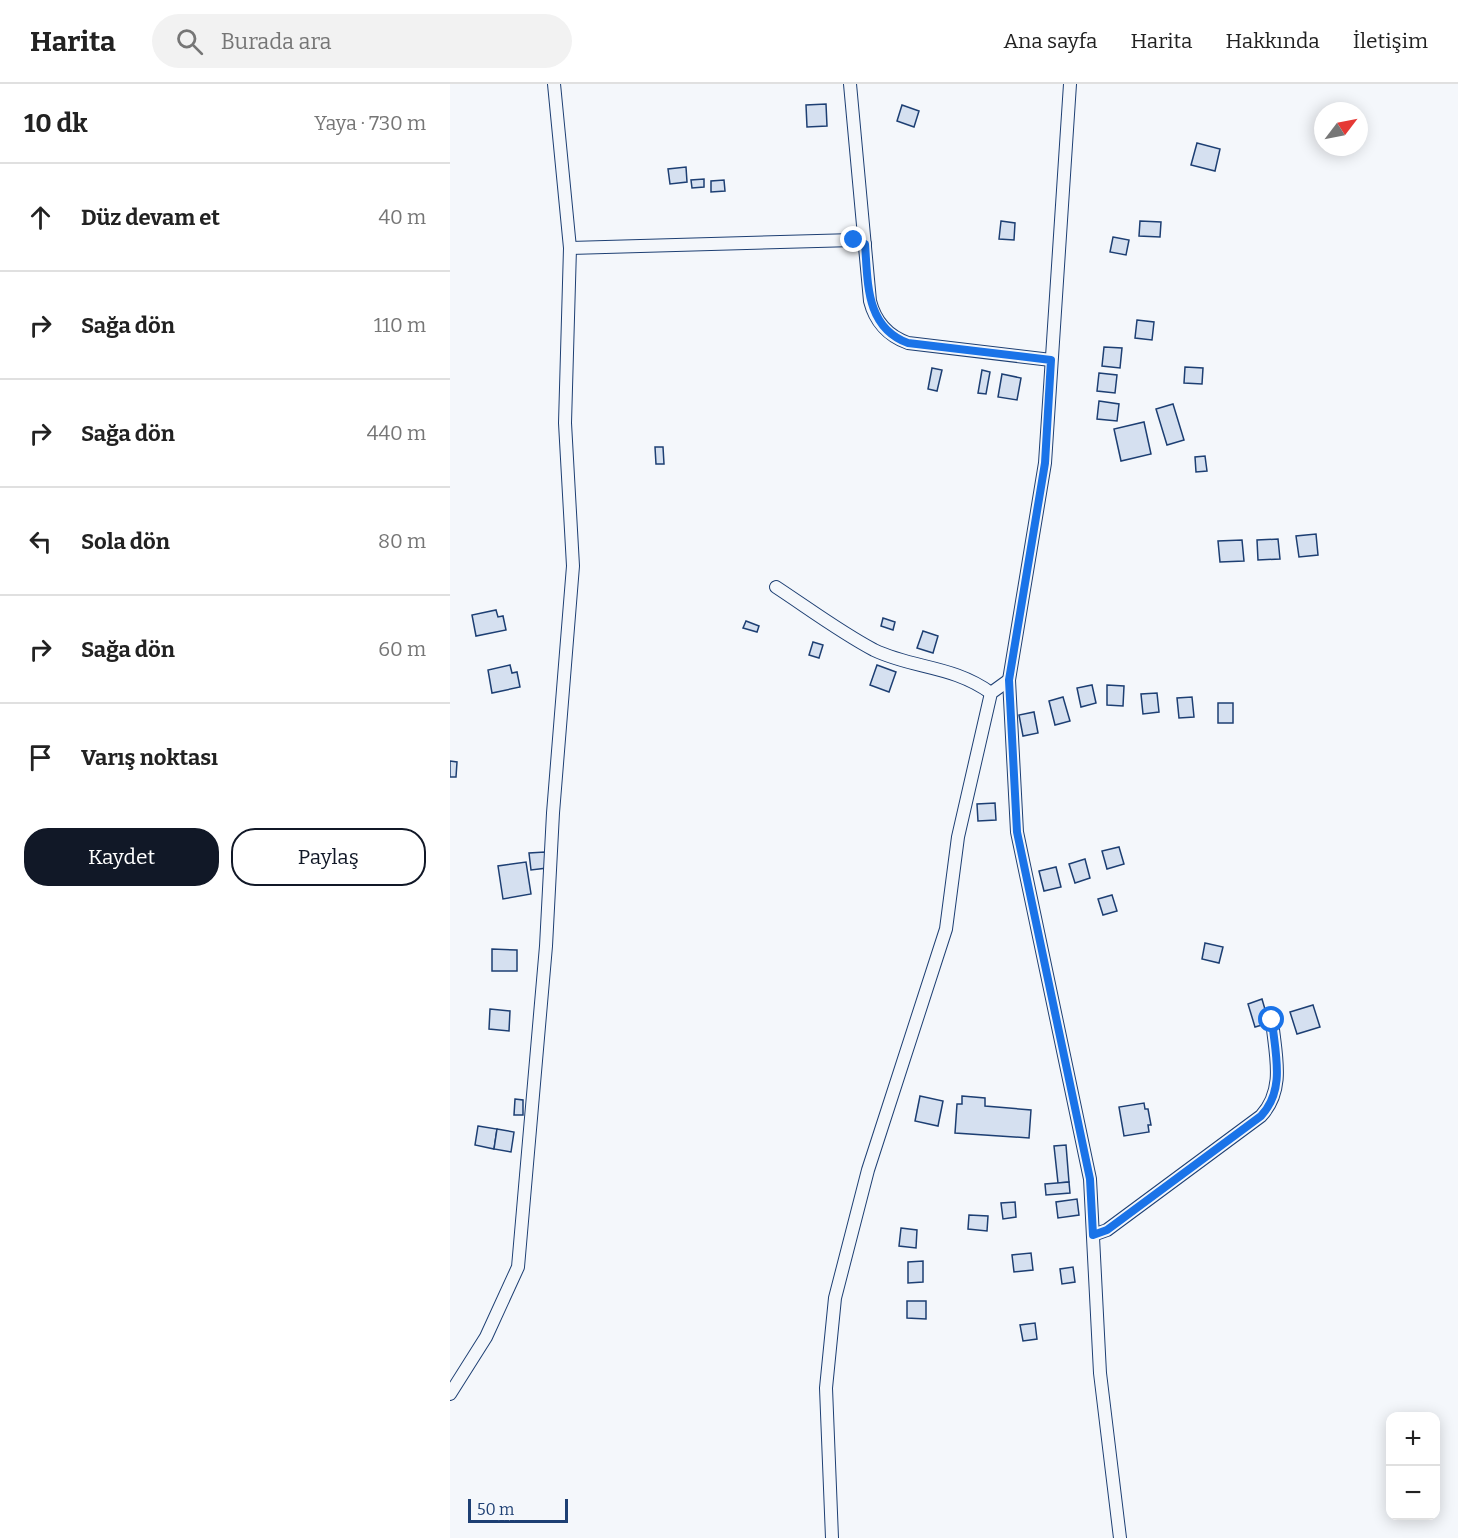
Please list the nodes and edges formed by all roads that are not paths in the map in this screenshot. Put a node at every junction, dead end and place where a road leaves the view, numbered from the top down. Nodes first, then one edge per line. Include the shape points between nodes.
1 (554, 84) edge
2 (850, 84) edge
3 (1070, 84) edge
4 (865, 244) junction
5 (570, 248) junction
6 (1051, 360) junction
7 (776, 586) dead end
8 (1009, 680) junction
9 (991, 693) junction
10 (1272, 1020) dead end
11 (1093, 1235) junction
12 (450, 1394) edge
13 (832, 1538) edge
14 (1120, 1538) edge

1 - 5 street
2 - 4 street
3 - 6 street
4 - 5 street via 854,240
4 - 6 street via 872,309 881,325 894,336 908,343
5 - 12 street via 565,423 573,566 525,1203 518,1266 486,1337
6 - 8 street via 1045,463
7 - 9 street via 875,650 953,672
8 - 9 street
8 - 11 street via 1017,832 1090,1179
9 - 13 street via 958,837 946,929 868,1170 835,1298 826,1388
10 - 11 street via 1278,1085 1261,1116 1107,1230
11 - 14 street via 1100,1373

